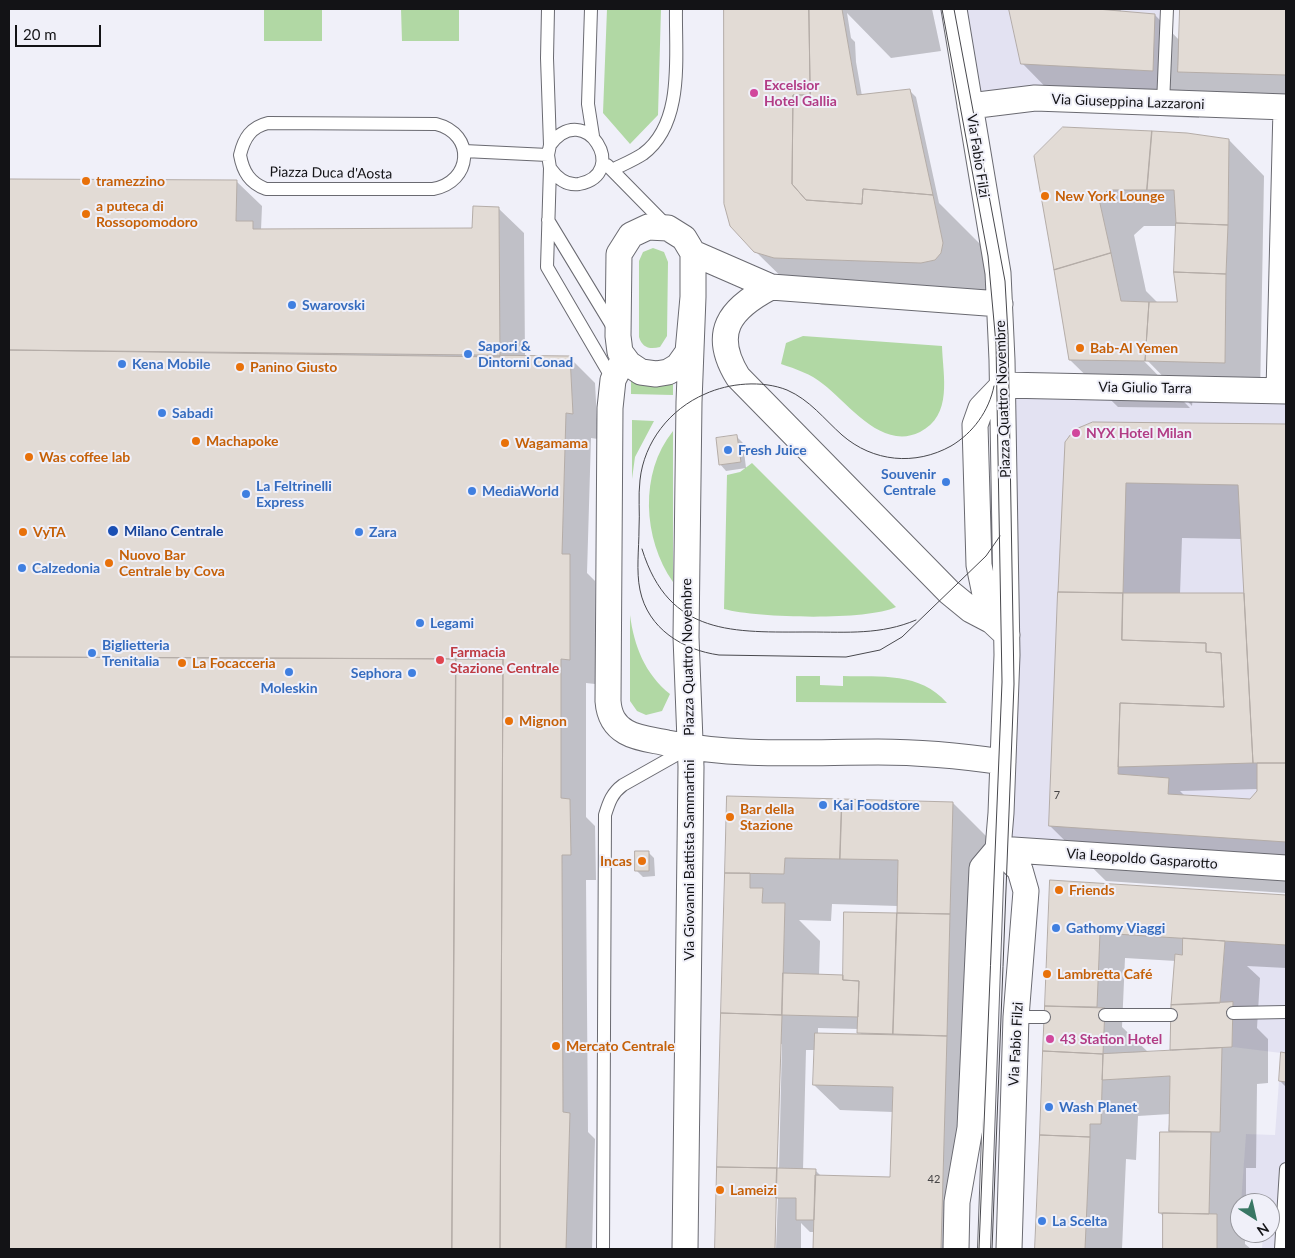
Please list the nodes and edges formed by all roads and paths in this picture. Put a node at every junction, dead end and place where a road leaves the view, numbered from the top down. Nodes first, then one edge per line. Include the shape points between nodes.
1 (548, 9) edge
2 (591, 9) edge
3 (676, 9) edge
4 (954, 9) edge
5 (1167, 9) edge
6 (1163, 104) junction
7 (970, 106) junction
8 (1286, 107) edge
9 (593, 136) junction
10 (549, 150) junction
11 (464, 151) junction
12 (607, 166) junction
13 (550, 168) junction
14 (548, 220) junction
15 (668, 228) junction
16 (693, 253) junction
17 (771, 287) junction
18 (692, 297) junction
19 (1000, 304) junction
20 (621, 347) junction
21 (613, 380) junction
22 (1003, 384) junction
23 (1283, 391) edge
24 (1004, 631) junction
25 (690, 748) junction
26 (1003, 762) junction
27 (998, 849) junction
28 (1286, 868) edge
29 (1286, 1012) edge
30 (1233, 1013) dead end
31 (1171, 1014) dead end
32 (1105, 1015) dead end
33 (1016, 1016) junction
34 (1044, 1017) dead end
35 (1286, 1169) edge
36 (603, 1249) edge
37 (685, 1249) edge
38 (956, 1249) edge
39 (984, 1249) edge
40 (1008, 1249) edge
41 (1281, 1249) edge

1 - 10 lane
2 - 9 lane via 588,104
3 - 12 lane via 674,90 669,118 644,154
4 - 7 street, Via Fabio Filzi
5 - 6 lane
6 - 7 street, Via Giuseppina Lazzaroni via 1035,98
6 - 8 street, Via Giuseppina Lazzaroni
7 - 19 street, Via Fabio Filzi via 998,274
8 - 23 street
9 - 10 lane via 572,130 556,138
9 - 12 lane
10 - 11 lane
10 - 13 lane
11 - 11 lane, Piazza Duca d'Aosta via 456,133 436,124 268,123 249,132 240,155 249,179 266,189 433,189 446,186 458,175
12 - 13 lane via 586,182 574,184 565,183
12 - 15 lane
13 - 14 lane
14 - 20 lane
14 - 21 lane via 547,267
15 - 16 street, Piazza Quattro Novembre via 684,238
15 - 20 street, Piazza Quattro Novembre via 642,228 631,235 621,248
16 - 17 street, Piazza Quattro Novembre
16 - 18 street, Piazza Quattro Novembre
17 - 19 street, Piazza Quattro Novembre
17 - 24 street via 745,304 724,333 726,352 738,377 949,592
18 - 20 street, Piazza Quattro Novembre via 688,352 678,366 656,374 641,372
18 - 25 street, Piazza Quattro Novembre via 686,637
19 - 22 street, Piazza Quattro Novembre
20 - 21 street, Piazza Quattro Novembre
21 - 25 street, Piazza Quattro Novembre via 610,408 609,709 615,723 628,733
22 - 23 street, Via Giulio Tarra
22 - 24 street, Piazza Quattro Novembre
22 - 24 street via 981,408 975,425 979,565 987,604
24 - 26 street, Piazza Quattro Novembre
25 - 26 street, Piazza Quattro Novembre via 765,753 880,752
25 - 36 lane, Via Giovanni Battista Sammartini via 668,757 623,785 609,800 606,815
25 - 37 street, Via Giovanni Battista Sammartini
26 - 27 street, Via Fabio Filzi
27 - 28 street, Via Leopoldo Gasparotto
27 - 33 street, Via Fabio Filzi via 1020,870 1026,891
27 - 38 street via 982,868 970,1128 957,1202
27 - 39 lane, Via Fabio Filzi
29 - 30 lane
31 - 32 lane
33 - 34 lane
33 - 40 street, Via Fabio Filzi
35 - 41 lane

